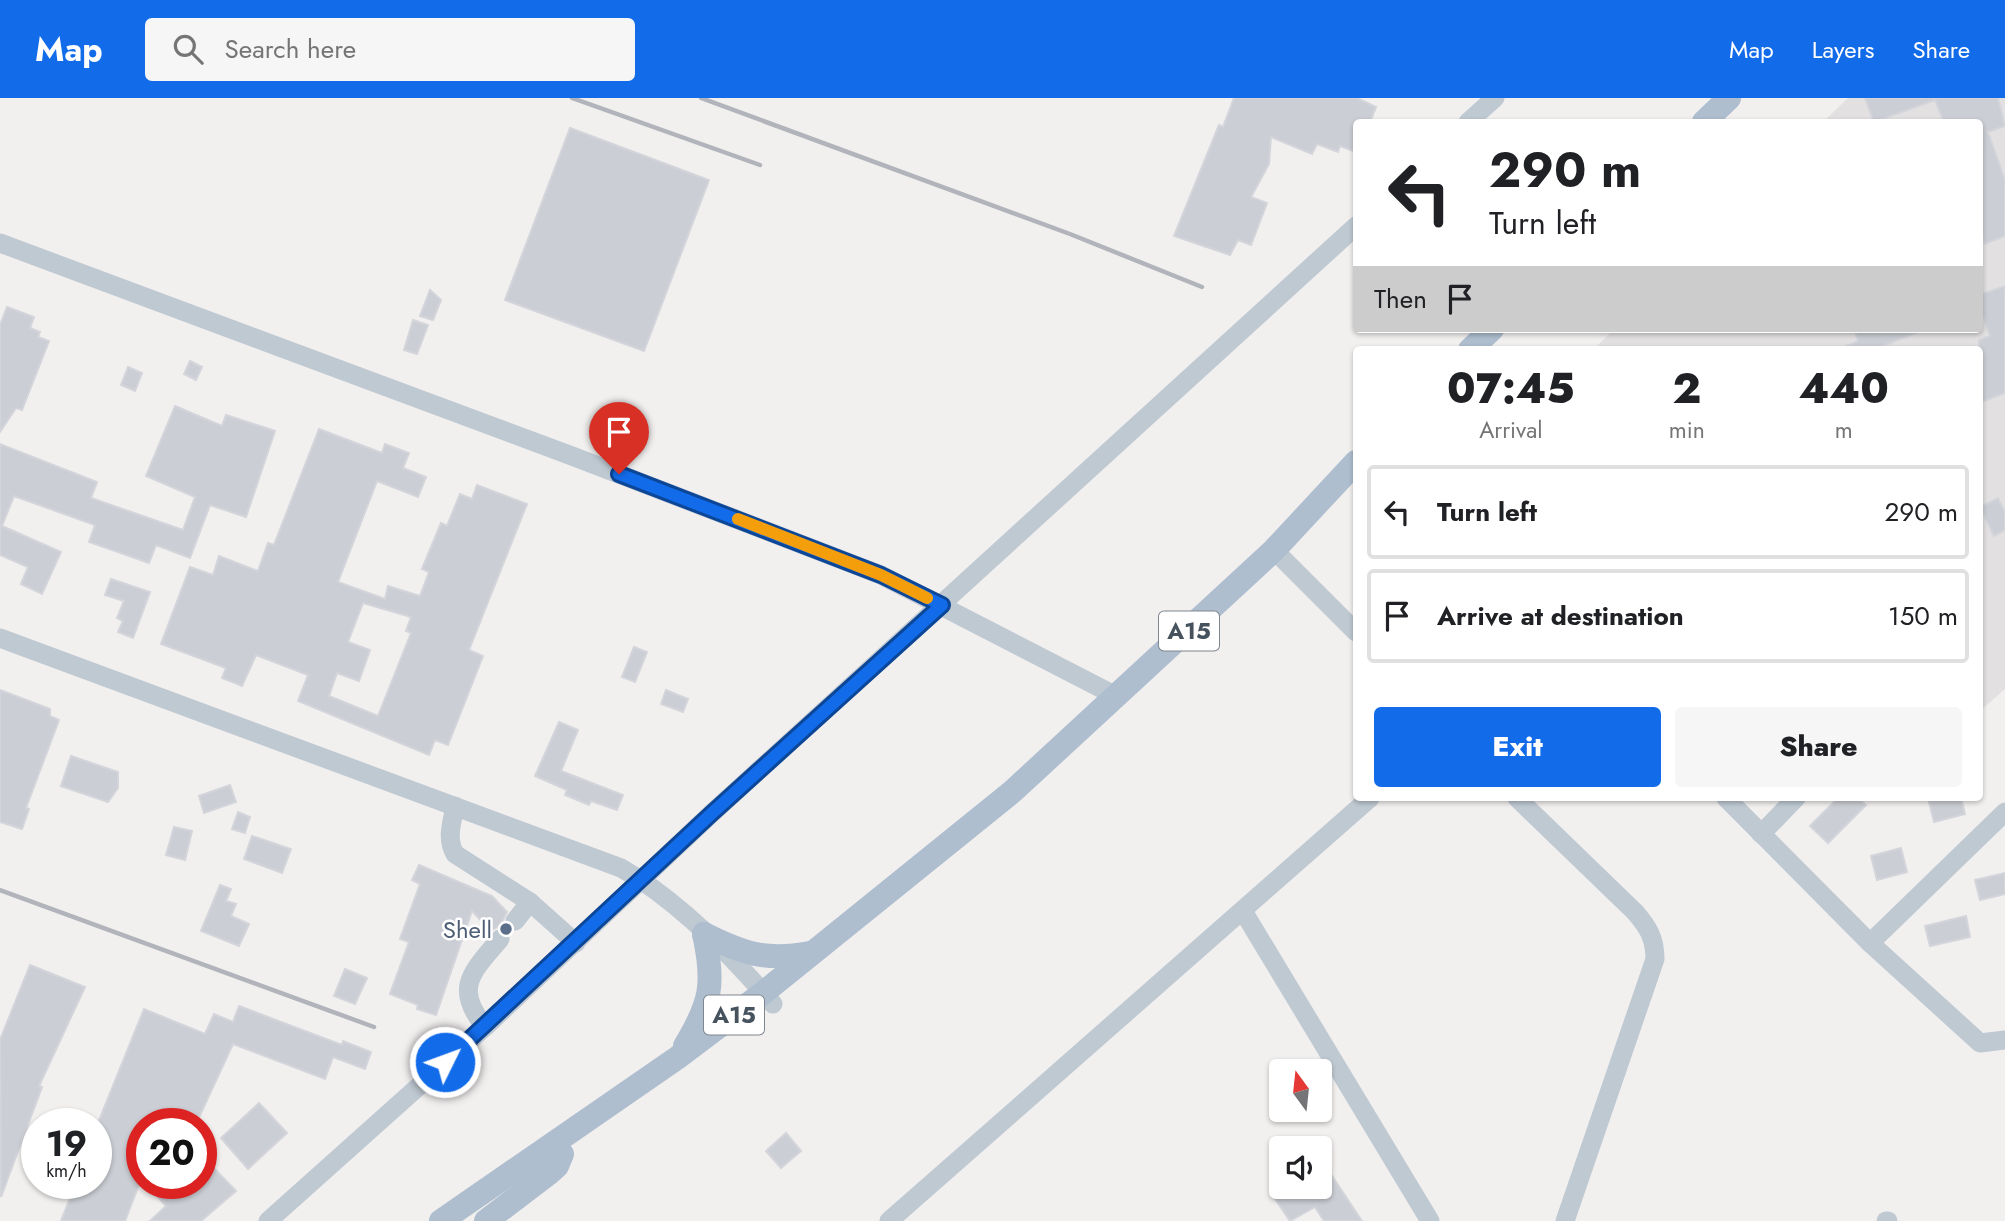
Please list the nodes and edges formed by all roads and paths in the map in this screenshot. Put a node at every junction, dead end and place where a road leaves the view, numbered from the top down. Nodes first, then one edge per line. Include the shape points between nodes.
1 (1495, 98) edge
2 (1729, 98) edge
3 (1471, 119) edge
4 (1707, 119) edge
5 (1353, 229) edge
6 (0, 243) edge
7 (1488, 333) edge
8 (1474, 346) edge
9 (1353, 465) edge
10 (1275, 550) junction
11 (942, 605) junction
12 (1353, 629) edge
13 (0, 638) edge
14 (1118, 697) junction
15 (1013, 791) junction
16 (1367, 801) edge
17 (1520, 801) edge
18 (1729, 801) edge
19 (1793, 801) edge
20 (455, 806) junction
21 (2005, 812) edge
22 (1761, 834) junction
23 (642, 879) junction
24 (530, 902) junction
25 (1243, 911) junction
26 (516, 921) dead end
27 (704, 934) junction
28 (500, 939) dead end
29 (576, 943) junction
30 (1870, 943) junction
31 (813, 953) junction
32 (768, 998) junction
33 (485, 1027) junction
34 (2005, 1040) edge
35 (677, 1058) junction
36 (562, 1154) junction
37 (268, 1221) edge
38 (441, 1221) edge
39 (466, 1221) edge
40 (486, 1221) edge
41 (889, 1221) edge
42 (1430, 1221) edge
43 (1565, 1221) edge

1 - 3 street
2 - 4 main road
5 - 11 street
6 - 11 street via 748,523 881,575
7 - 8 main road
9 - 10 main road, A15
10 - 12 street
10 - 14 main road, A15
11 - 14 street
11 - 23 street
13 - 20 street
14 - 15 main road, A15
15 - 31 main road, A15
15 - 32 main road, A15 via 978,831 919,884
16 - 25 street
17 - 43 street via 1647,926 1655,943 1655,959
18 - 22 street
19 - 22 street
20 - 23 street
20 - 24 street via 449,834 455,854
21 - 30 street
22 - 30 street
23 - 27 street
23 - 29 street
24 - 26 street
24 - 29 street
25 - 41 street
25 - 42 street
27 - 31 main road via 760,957
27 - 32 street
27 - 35 main road via 712,975 710,994
28 - 33 street via 467,984 473,1012
29 - 33 street
30 - 34 street via 1980,1043
31 - 32 main road, A15
32 - 35 main road, A15
32 - 36 main road, A15 via 675,1077
33 - 37 street
35 - 38 main road, A15
36 - 39 main road, A15
36 - 40 main road via 548,1174

